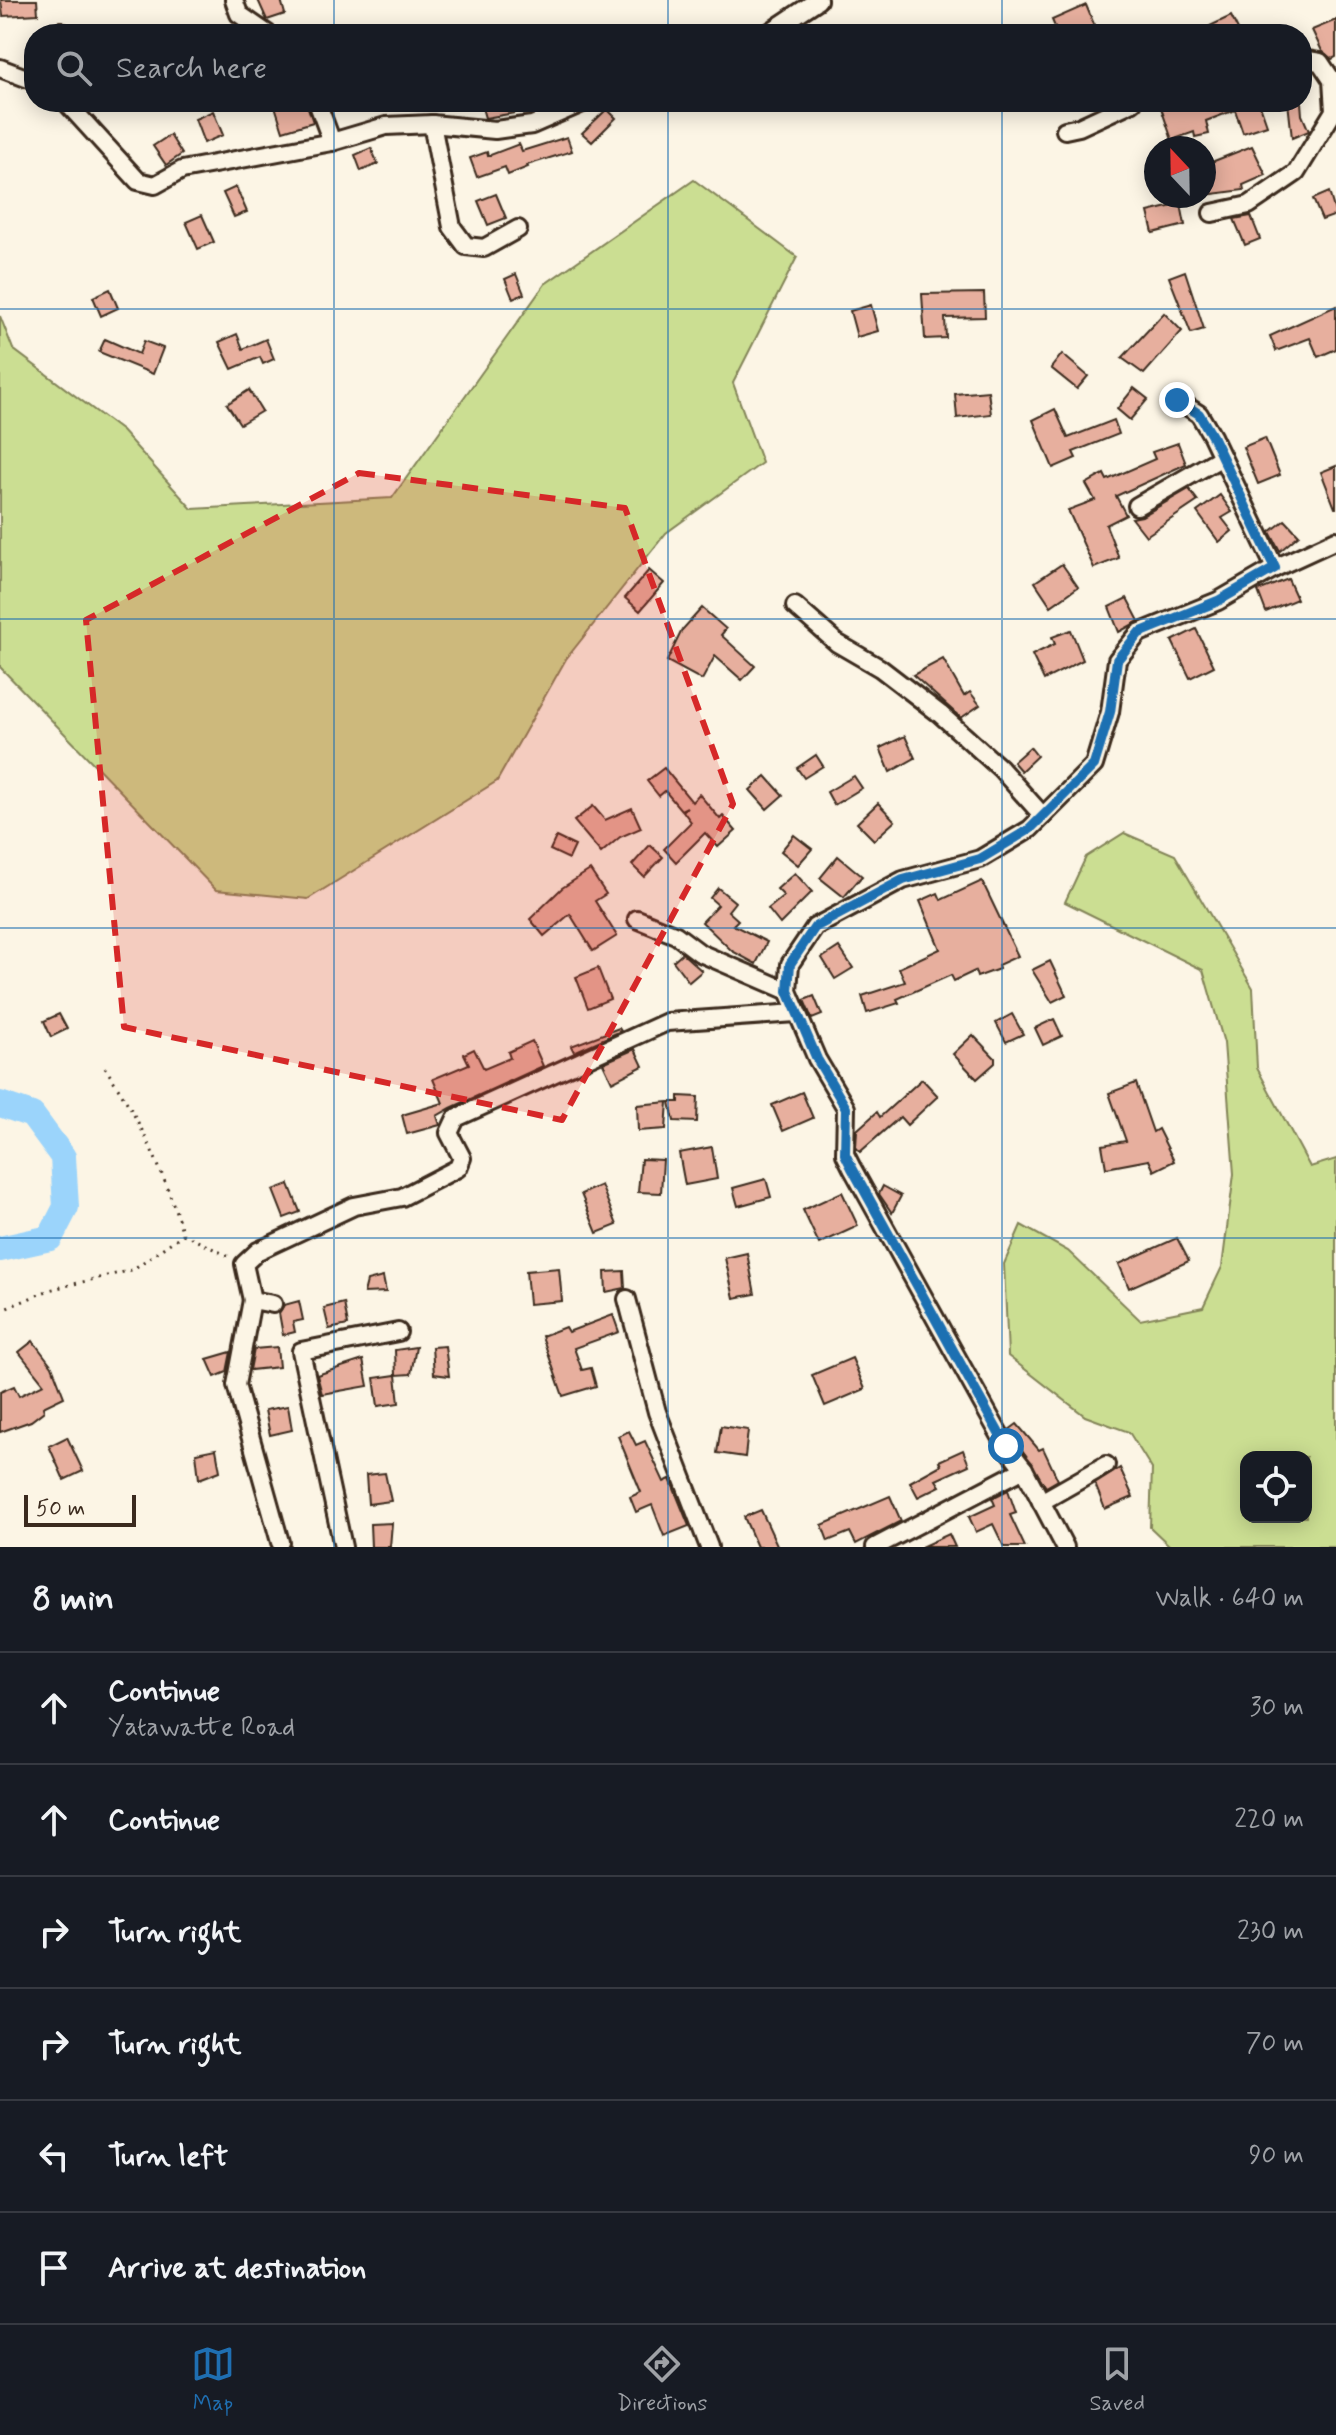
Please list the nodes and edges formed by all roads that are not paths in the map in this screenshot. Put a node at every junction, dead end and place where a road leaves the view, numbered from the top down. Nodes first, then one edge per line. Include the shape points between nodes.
1 (234, 0) edge
2 (818, 0) edge
3 (254, 24) edge
4 (782, 24) edge
5 (1312, 61) edge
6 (0, 68) edge
7 (24, 77) edge
8 (1334, 80) edge
9 (75, 112) edge
10 (321, 112) edge
11 (562, 112) edge
12 (1111, 112) edge
13 (432, 124) junction
14 (1065, 130) dead end
15 (332, 142) junction
16 (1212, 213) dead end
17 (518, 229) dead end
18 (1177, 400) dead end
19 (1222, 457) junction
20 (1137, 506) dead end
21 (1336, 540) edge
22 (1275, 568) junction
23 (795, 606) dead end
24 (1043, 816) junction
25 (637, 919) dead end
26 (788, 991) junction
27 (796, 1013) junction
28 (627, 1299) dead end
29 (252, 1300) junction
30 (273, 1304) dead end
31 (398, 1332) dead end
32 (1106, 1465) dead end
33 (1024, 1469) junction
34 (1041, 1502) junction
35 (280, 1542) dead end
36 (343, 1547) edge
37 (709, 1547) edge
38 (875, 1547) edge
39 (1065, 1547) edge

1 - 3 street via 239,14
2 - 4 street
5 - 8 street via 1320,62
6 - 7 street
8 - 16 street via 1334,111 1296,173 1249,205
9 - 15 street via 138,181 155,185 182,170
10 - 15 street
11 - 13 street via 532,125 495,130
12 - 14 street
13 - 15 street via 386,126
13 - 17 street via 452,227 466,246 484,248
18 - 19 street via 1199,414
19 - 20 street
19 - 22 street
21 - 22 street
22 - 24 street via 1218,601 1139,633 1117,660 1110,712 1094,765
23 - 24 street via 837,643 940,714
24 - 26 street via 980,859 903,880 815,927 790,964
25 - 26 street
26 - 27 street
27 - 29 street via 667,1022 456,1118 449,1133 462,1158 458,1168 402,1197 354,1206 258,1251 244,1264
27 - 33 street via 846,1108 845,1154 978,1397
28 - 37 street via 657,1412
29 - 30 street
29 - 35 street via 236,1385
31 - 36 street via 301,1351
32 - 34 street
33 - 34 street
33 - 38 street
34 - 39 street

